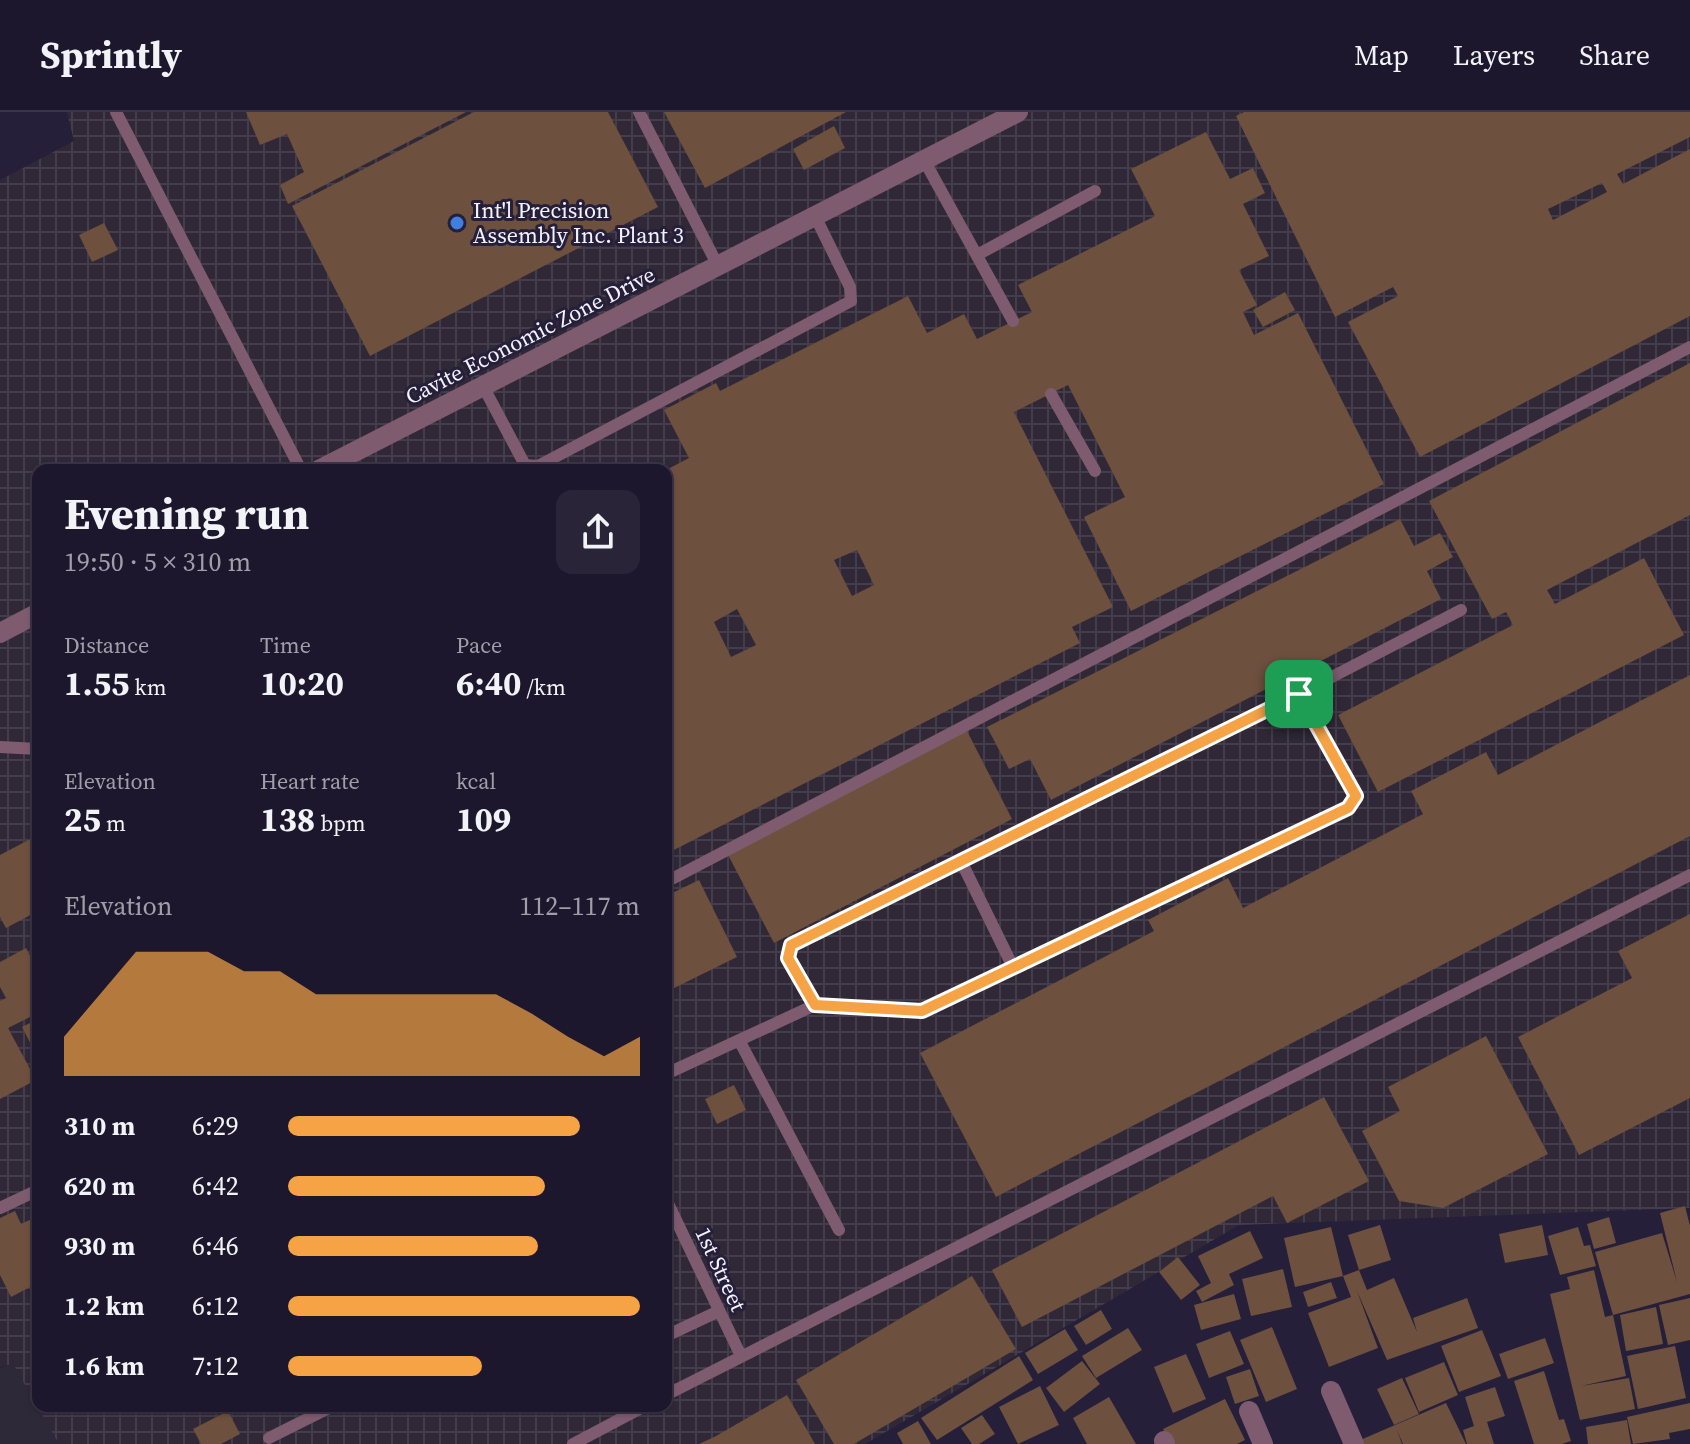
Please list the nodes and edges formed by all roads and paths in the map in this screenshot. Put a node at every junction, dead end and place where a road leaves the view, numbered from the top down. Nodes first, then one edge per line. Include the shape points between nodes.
1 (116, 112) edge
2 (639, 112) edge
3 (1018, 112) edge
4 (924, 160) junction
5 (1095, 191) dead end
6 (815, 216) junction
7 (977, 255) junction
8 (718, 266) junction
9 (1013, 321) dead end
10 (1690, 347) edge
11 (483, 386) junction
12 (1051, 394) dead end
13 (298, 464) edge
14 (331, 464) edge
15 (524, 464) edge
16 (542, 464) edge
17 (1095, 471) dead end
18 (1461, 610) dead end
19 (32, 616) edge
20 (0, 633) edge
21 (1299, 694) junction
22 (0, 747) edge
23 (32, 749) edge
24 (960, 859) junction
25 (1690, 875) edge
26 (672, 879) edge
27 (1013, 967) junction
28 (815, 1005) junction
29 (739, 1040) junction
30 (672, 1071) edge
31 (32, 1193) edge
32 (0, 1208) edge
33 (672, 1212) edge
34 (839, 1230) dead end
35 (719, 1311) junction
36 (672, 1333) edge
37 (741, 1356) junction
38 (1331, 1391) dead end
39 (672, 1392) edge
40 (1249, 1411) dead end
41 (321, 1412) edge
42 (634, 1412) edge
43 (269, 1438) dead end
44 (573, 1444) edge
45 (1263, 1444) edge
46 (1354, 1444) edge

1 - 13 lane
2 - 8 lane
3 - 4 street, Cavite Economic Zone Drive
4 - 6 street, Cavite Economic Zone Drive
4 - 7 lane
5 - 7 lane
6 - 8 street, Cavite Economic Zone Drive
6 - 16 lane via 850,287 851,301
7 - 9 lane
8 - 11 street, Cavite Economic Zone Drive
10 - 26 lane
11 - 14 street, Cavite Economic Zone Drive
11 - 15 lane
12 - 17 lane
18 - 21 lane
19 - 20 street
21 - 24 lane
21 - 27 lane via 1356,796 1348,808
22 - 23 lane
24 - 27 lane
24 - 28 lane via 791,945 788,958
25 - 37 lane
27 - 28 lane via 922,1011
28 - 29 lane
29 - 30 lane
29 - 34 lane
31 - 32 lane
33 - 35 lane, 1st Street
35 - 36 lane
35 - 37 lane, 1st Street
37 - 39 lane
38 - 46 street
40 - 45 street
41 - 43 lane
42 - 44 lane

